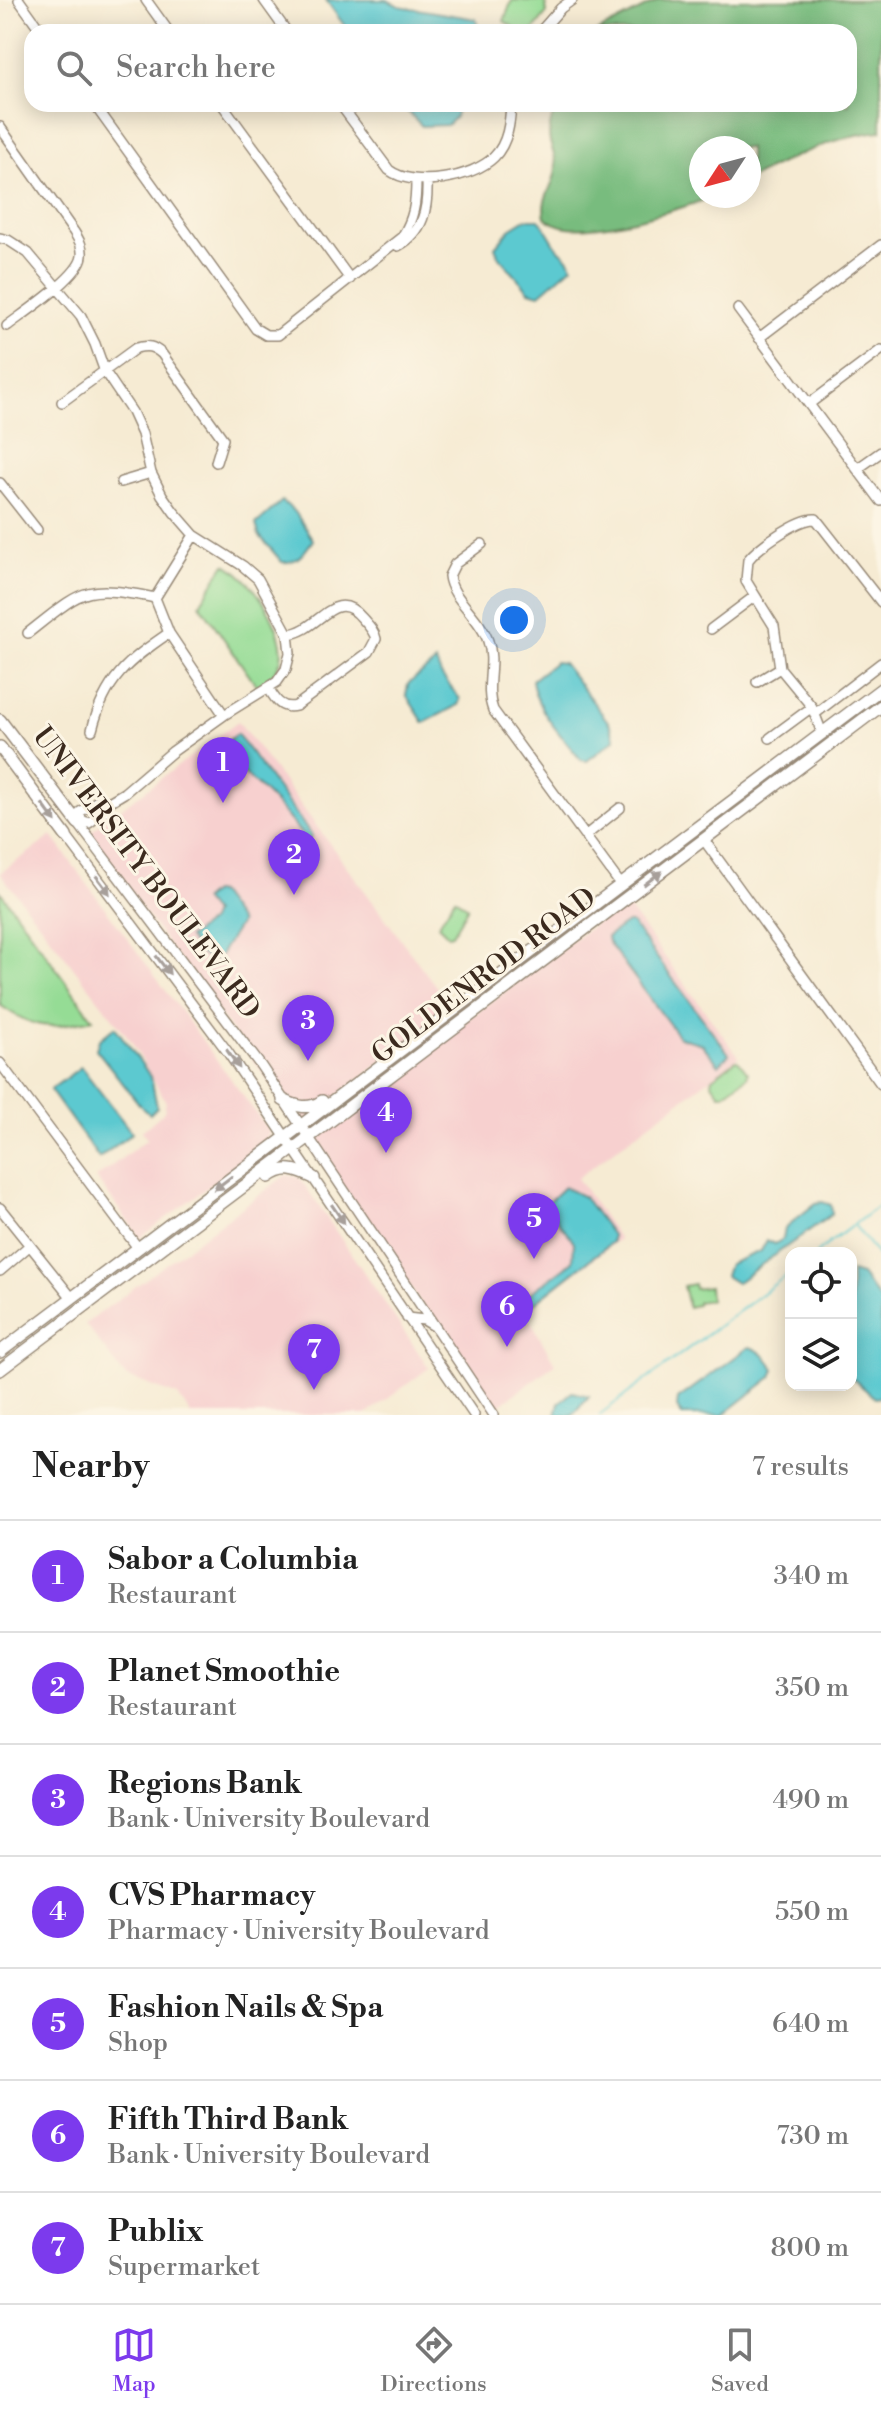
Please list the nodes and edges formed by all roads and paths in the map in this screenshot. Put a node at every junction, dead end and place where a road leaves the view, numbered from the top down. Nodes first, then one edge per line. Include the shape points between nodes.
1 (19, 0) edge
2 (146, 0) edge
3 (264, 0) edge
4 (572, 0) edge
5 (557, 4) edge
6 (36, 24) edge
7 (163, 24) edge
8 (281, 24) edge
9 (545, 24) edge
10 (100, 112) edge
11 (228, 112) edge
12 (346, 112) edge
13 (510, 112) edge
14 (0, 127) edge
15 (416, 181) junction
16 (427, 181) junction
17 (0, 238) edge
18 (881, 245) edge
19 (384, 253) junction
20 (350, 279) junction
21 (57, 287) junction
22 (738, 309) dead end
23 (7, 326) dead end
24 (759, 338) junction
25 (881, 350) edge
26 (105, 372) junction
27 (62, 402) dead end
28 (809, 404) junction
29 (881, 452) edge
30 (216, 462) dead end
31 (857, 469) junction
32 (151, 473) junction
33 (121, 482) dead end
34 (0, 483) edge
35 (881, 501) edge
36 (37, 530) dead end
37 (194, 535) junction
38 (482, 544) dead end
39 (755, 596) junction
40 (155, 598) junction
41 (881, 602) edge
42 (711, 629) dead end
43 (28, 633) dead end
44 (169, 633) junction
45 (288, 634) junction
46 (881, 663) edge
47 (780, 668) junction
48 (757, 682) dead end
49 (269, 689) junction
50 (881, 689) edge
51 (814, 710) junction
52 (879, 713) edge
53 (224, 715) junction
54 (0, 720) edge
55 (92, 730) dead end
56 (822, 733) junction
57 (770, 738) dead end
58 (0, 747) edge
59 (764, 777) junction
60 (764, 794) junction
61 (620, 808) dead end
62 (79, 822) junction
63 (66, 836) joint
64 (585, 836) junction
65 (704, 840) junction
66 (621, 885) junction
67 (560, 949) junction
68 (493, 981) junction
69 (501, 993) junction
70 (0, 1063) edge
71 (368, 1075) junction
72 (880, 1079) edge
73 (283, 1100) junction
74 (300, 1125) junction
75 (285, 1136) junction
76 (309, 1138) junction
77 (295, 1149) junction
78 (314, 1178) junction
79 (196, 1204) junction
80 (0, 1208) edge
81 (187, 1229) junction
82 (29, 1246) junction
83 (138, 1248) junction
84 (144, 1262) junction
85 (0, 1271) edge
86 (72, 1298) junction
87 (83, 1308) junction
88 (407, 1318) junction
89 (437, 1328) junction
90 (0, 1352) edge
91 (0, 1369) edge
92 (474, 1415) edge
93 (494, 1415) edge

1 - 6 street
2 - 7 street
3 - 8 street
4 - 5 street
5 - 9 street
10 - 20 street via 256,329 278,335
11 - 20 street
12 - 15 street via 389,170
13 - 16 street via 496,156 469,172
14 - 21 street via 81,243 78,267
15 - 16 street
15 - 19 street via 411,222
16 - 19 street via 424,217 416,233
17 - 21 street via 28,253
18 - 24 street
19 - 20 street
21 - 23 street
21 - 26 street via 81,316
22 - 24 street
24 - 28 street
25 - 28 street
26 - 27 street
26 - 30 street via 136,348 154,347 223,439
26 - 32 street via 142,434
28 - 31 street
29 - 31 street
31 - 35 street
32 - 33 street
32 - 37 street
34 - 36 street
37 - 40 street
37 - 45 street via 258,579
38 - 64 street via 455,564 449,576 451,587 487,636 491,703
39 - 41 street via 745,577 750,557 812,518 820,521
39 - 42 street
39 - 47 street via 774,626
40 - 43 street via 110,589 82,593
40 - 44 street
44 - 53 street
44 - 55 street via 118,672 98,704
45 - 49 street via 286,669
45 - 49 street via 301,632 344,605 353,607 376,639 369,652 296,706 277,702
46 - 51 street
47 - 48 street
47 - 51 street
49 - 53 street
50 - 56 main road, GOLDENROD ROAD
51 - 56 street
51 - 57 street
52 - 60 main road, GOLDENROD ROAD
53 - 62 street via 89,823
54 - 62 main road, UNIVERSITY BOULEVARD
56 - 59 main road, GOLDENROD ROAD
56 - 60 main road via 819,746
58 -> 63 main road, UNIVERSITY BOULEVARD
59 - 65 main road via 750,796 706,828
59 - 66 main road, GOLDENROD ROAD
60 - 65 main road, GOLDENROD ROAD
61 - 64 street
62 - 73 street, UNIVERSITY BOULEVARD
63 -> 75 street, UNIVERSITY BOULEVARD
64 - 66 street
67 -> 65 main road, GOLDENROD ROAD
65 - 72 street
66 - 67 main road via 616,897 573,930
66 - 68 main road, GOLDENROD ROAD
67 - 69 main road, GOLDENROD ROAD
68 - 69 street
68 - 71 main road, GOLDENROD ROAD
69 - 76 main road, GOLDENROD ROAD
70 - 83 street
71 - 73 main road via 313,1107
71 - 74 main road, GOLDENROD ROAD
73 - 74 street, UNIVERSITY BOULEVARD
74 - 75 main road, GOLDENROD ROAD
74 - 76 street, UNIVERSITY BOULEVARD
75 - 77 street, UNIVERSITY BOULEVARD
75 -> 79 main road, GOLDENROD ROAD
76 - 77 main road, GOLDENROD ROAD
76 - 89 street, UNIVERSITY BOULEVARD
77 - 78 street, UNIVERSITY BOULEVARD
77 - 81 main road, GOLDENROD ROAD
78 - 81 main road via 280,1170
78 -> 88 street, UNIVERSITY BOULEVARD
79 - 83 main road, GOLDENROD ROAD
79 - 84 main road via 150,1248
80 - 82 street
81 - 84 main road, GOLDENROD ROAD
82 - 85 street
82 - 86 street
83 - 86 main road, GOLDENROD ROAD
83 - 87 main road via 131,1264
84 - 87 main road, GOLDENROD ROAD
86 - 90 main road, GOLDENROD ROAD
86 - 91 main road via 64,1316
87 - 91 main road, GOLDENROD ROAD
88 - 89 street
88 - 92 street, UNIVERSITY BOULEVARD
89 - 93 street, UNIVERSITY BOULEVARD

